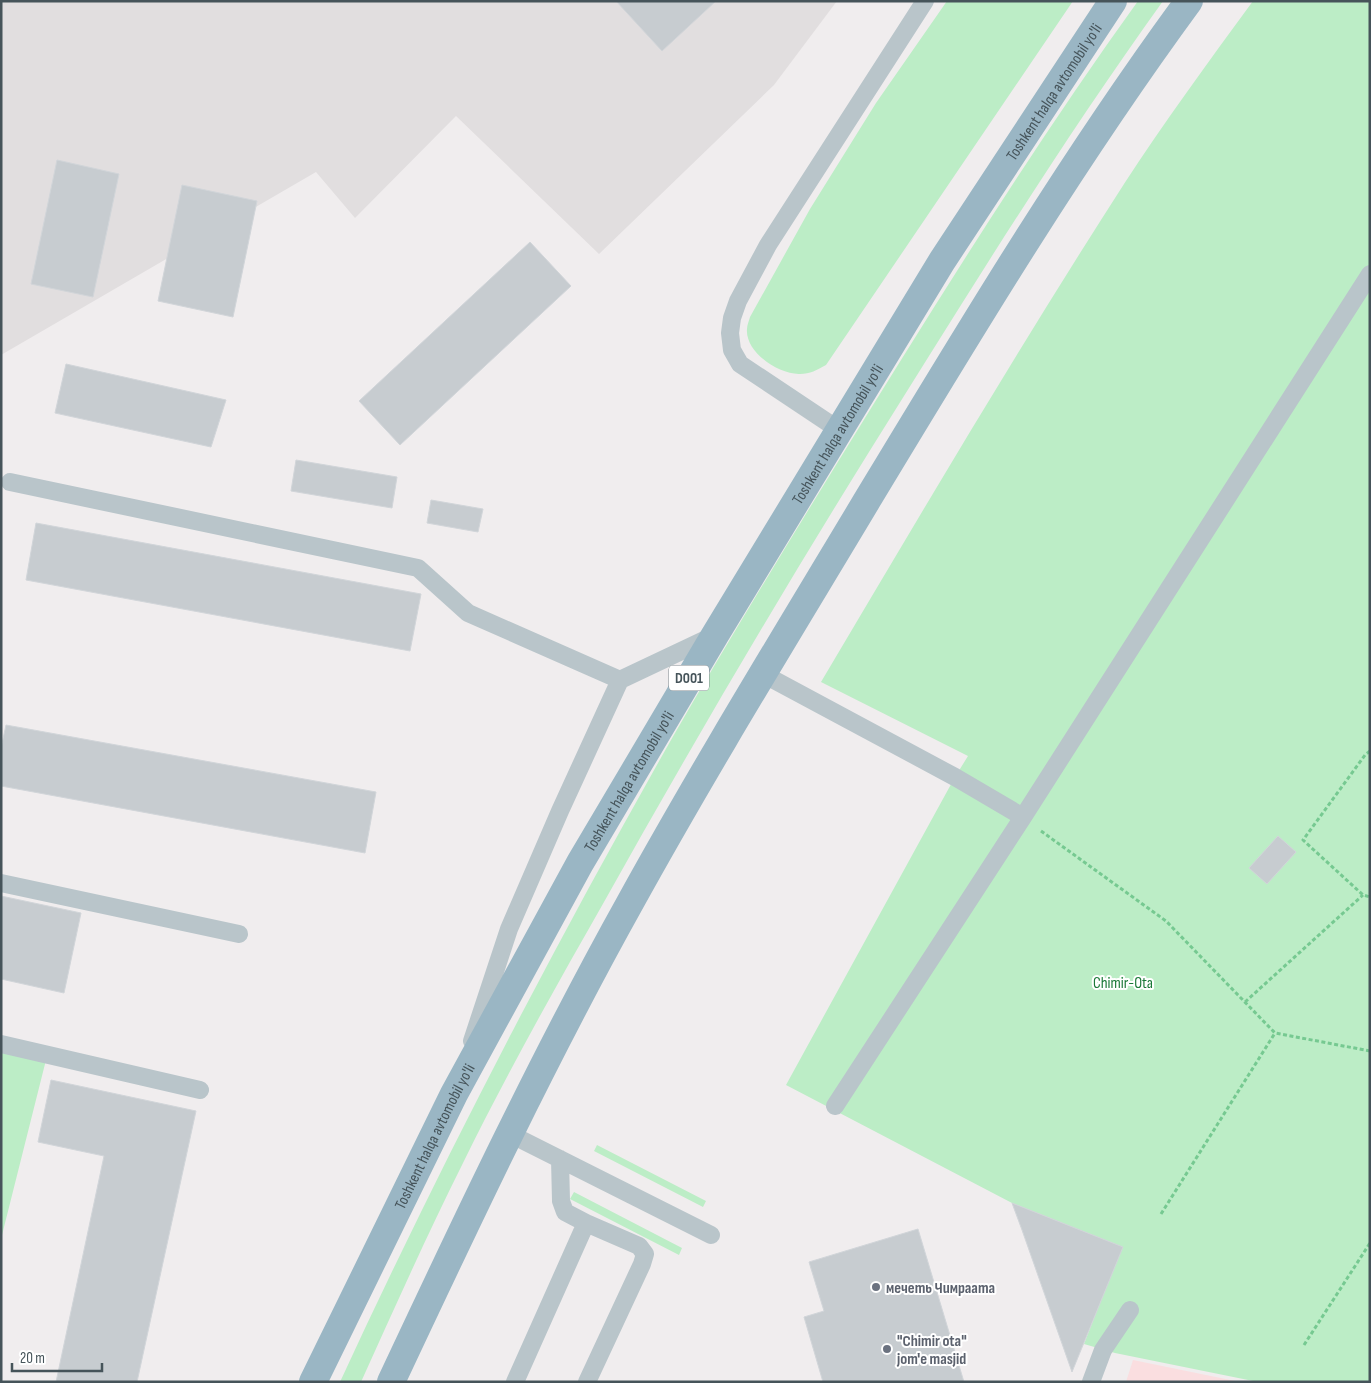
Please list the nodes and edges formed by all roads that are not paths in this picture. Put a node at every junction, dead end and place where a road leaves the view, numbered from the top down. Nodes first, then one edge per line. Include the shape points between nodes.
1 (925, 1) edge
2 (1113, 1) edge
3 (1190, 1) edge
4 (1370, 274) edge
5 (839, 430) junction
6 (10, 482) dead end
7 (715, 635) junction
8 (762, 674) junction
9 (620, 680) junction
10 (1023, 817) junction
11 (1, 883) edge
12 (239, 934) dead end
13 (1, 1044) edge
14 (200, 1090) dead end
15 (454, 1094) junction
16 (835, 1106) dead end
17 (510, 1134) junction
18 (560, 1159) junction
19 (586, 1223) junction
20 (711, 1235) dead end
21 (1130, 1310) dead end
22 (314, 1382) edge
23 (391, 1382) edge
24 (514, 1382) edge
25 (587, 1382) edge
26 (1091, 1382) edge

1 - 5 lane via 768,244 732,318 732,350 740,364
2 - 5 highway, Toshkent halqa avtomobil yo'li / D001 via 942,261
3 - 8 highway via 1109,114 988,299
4 - 10 lane
5 - 7 highway, Toshkent halqa avtomobil yo'li / D001
6 - 9 lane via 418,568 468,614
7 - 9 lane
7 - 15 highway, Toshkent halqa avtomobil yo'li / D001 via 580,862
8 - 10 lane
8 - 17 highway via 630,903
9 - 15 lane via 509,929
10 - 16 lane
11 - 12 lane
13 - 14 lane
15 - 22 highway, Toshkent halqa avtomobil yo'li / D001
17 - 18 lane
17 - 23 highway
18 - 19 lane via 561,1201 565,1212
18 - 20 lane
19 - 24 lane
19 - 25 lane via 639,1246 645,1254
21 - 26 lane via 1103,1350

